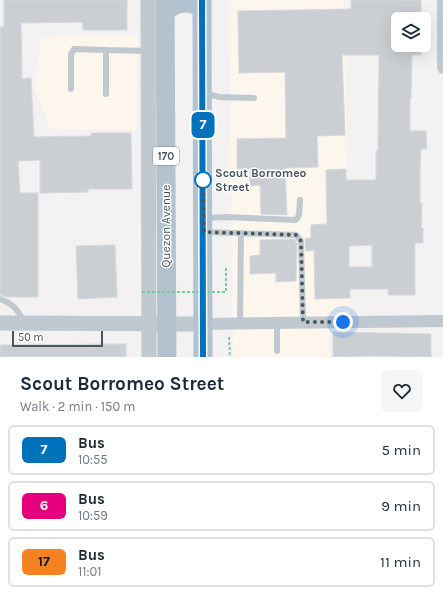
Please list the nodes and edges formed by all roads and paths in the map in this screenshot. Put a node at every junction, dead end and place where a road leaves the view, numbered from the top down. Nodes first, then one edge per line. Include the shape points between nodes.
1 (148, 0) edge
2 (443, 0) edge
3 (202, 4) edge
4 (165, 7) edge
5 (106, 50) junction
6 (148, 51) junction
7 (443, 68) edge
8 (71, 89) dead end
9 (203, 93) junction
10 (106, 94) dead end
11 (254, 98) dead end
12 (300, 200) dead end
13 (204, 225) junction
14 (241, 233) junction
15 (226, 268) dead end
16 (142, 292) dead end
17 (0, 299) edge
18 (443, 321) edge
19 (303, 322) junction
20 (0, 323) edge
21 (24, 323) junction
22 (240, 323) junction
23 (277, 323) junction
24 (176, 324) junction
25 (230, 337) dead end
26 (277, 351) dead end
27 (149, 357) edge
28 (167, 357) edge
29 (203, 357) edge
30 (230, 357) edge

1 - 6 street, Quezon Avenue / 170
2 - 7 street
3 - 4 main road via 185,2
3 - 9 main road, Quezon Avenue / 170
4 - 24 main road, Quezon Avenue / 170
5 - 6 lane
5 - 8 lane via 74,49 71,54
5 - 10 lane
6 - 24 street, Quezon Avenue / 170
9 - 11 lane via 219,97
9 - 13 main road, Quezon Avenue / 170
12 - 13 lane via 296,220 226,217
13 - 14 lane
13 - 24 main road, Quezon Avenue / 170
14 - 19 lane via 288,234 299,238
14 - 22 lane
15 - 16 path, bridge via 226,292
17 - 21 lane via 19,311
18 - 19 street
19 - 23 street
20 - 21 street
21 - 24 street
22 - 23 street
22 - 24 street
23 - 26 lane
24 - 27 street, Quezon Avenue / 170
24 - 28 main road, Quezon Avenue / 170
24 - 29 main road, Quezon Avenue / 170
25 - 30 path

